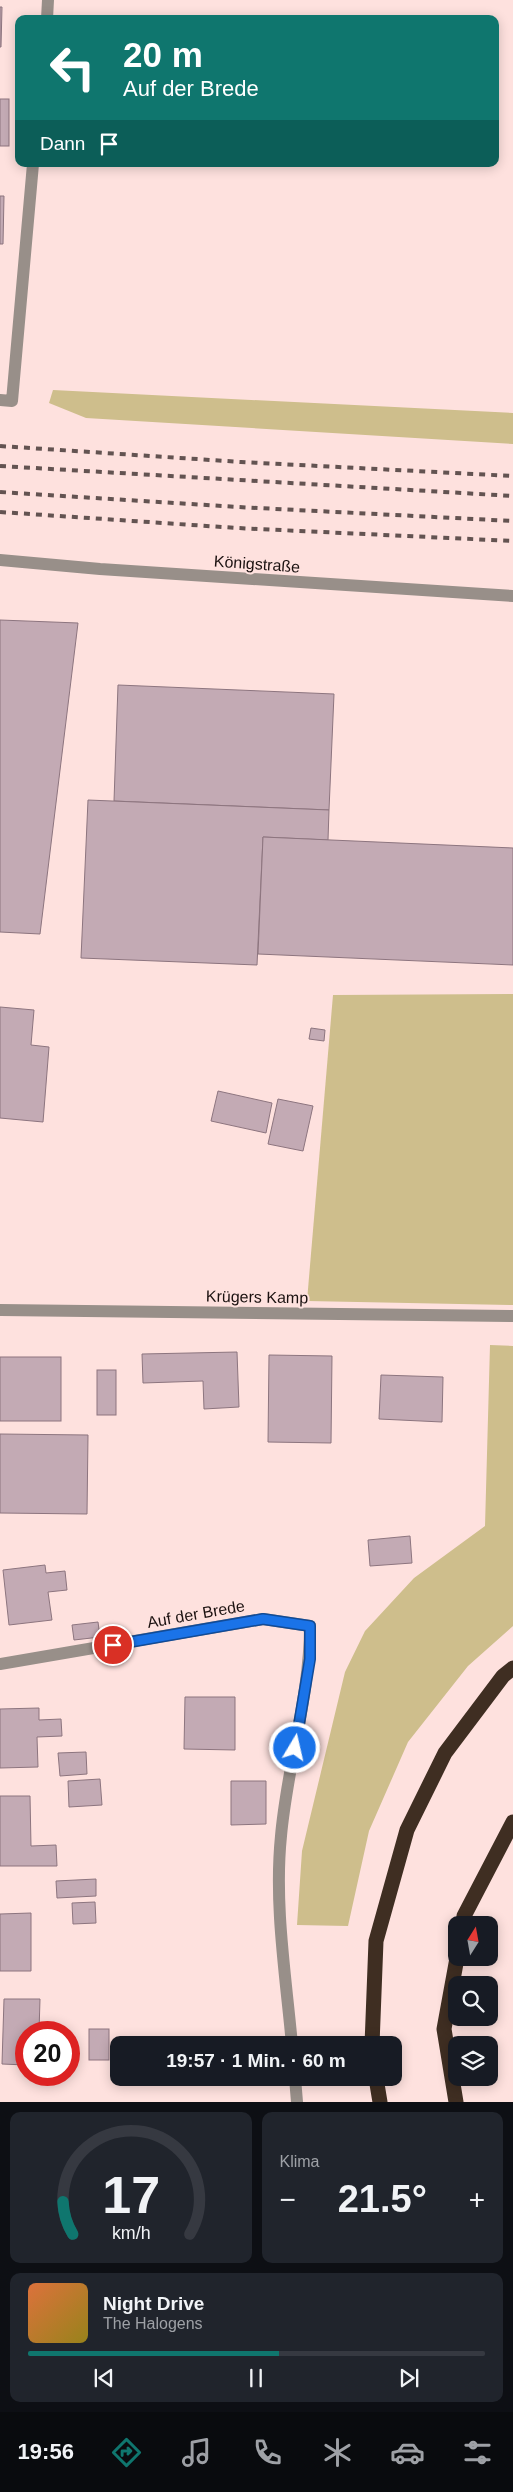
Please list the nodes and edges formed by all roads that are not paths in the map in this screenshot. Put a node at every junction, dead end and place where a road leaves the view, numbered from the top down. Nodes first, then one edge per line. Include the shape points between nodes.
1 (48, 0) edge
2 (46, 15) edge
3 (34, 167) edge
4 (0, 400) edge
5 (0, 560) edge
6 (513, 596) edge
7 (0, 1310) edge
8 (513, 1316) edge
9 (0, 1664) edge
10 (513, 1668) edge
11 (513, 1822) edge
12 (464, 1916) edge
13 (456, 1966) edge
14 (291, 2036) edge
15 (372, 2036) edge
16 (296, 2086) edge
17 (377, 2086) edge
18 (297, 2102) edge
19 (380, 2102) edge
20 (456, 2102) edge

1 - 2 street
3 - 4 street via 12,401
5 - 6 street, Königstraße
7 - 8 street, Krügers Kamp
9 - 14 street, Auf der Brede via 263,1619 310,1626 310,1659 280,1837 280,1907
10 - 15 highway via 503,1676 445,1754 407,1830 376,1941
11 - 12 highway
13 - 20 highway via 444,2028
16 - 18 street
17 - 19 highway

